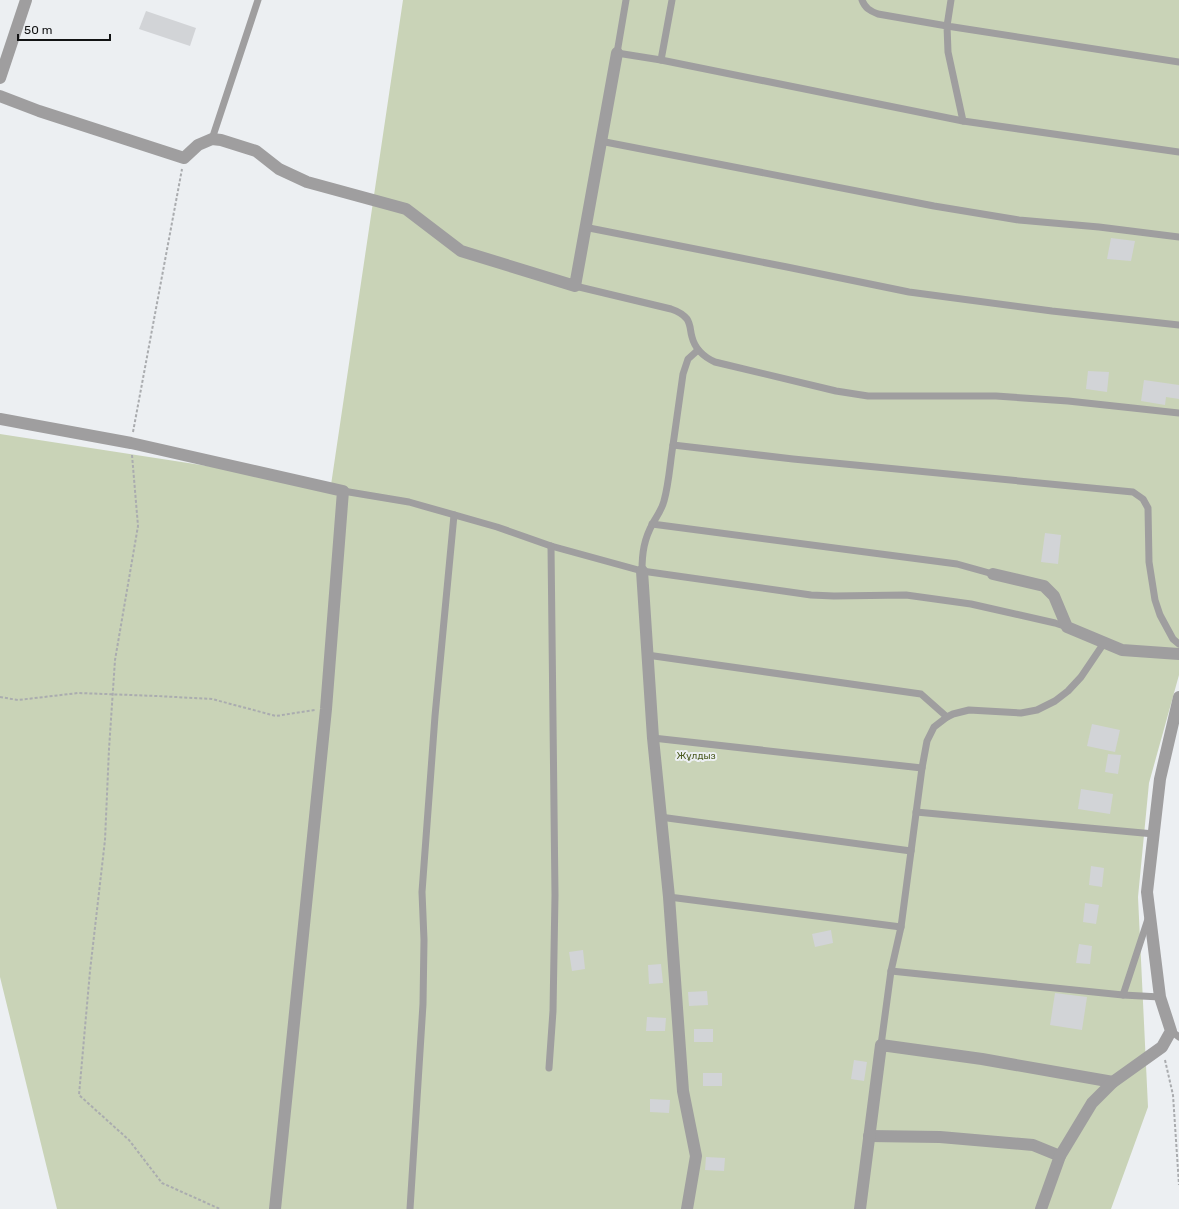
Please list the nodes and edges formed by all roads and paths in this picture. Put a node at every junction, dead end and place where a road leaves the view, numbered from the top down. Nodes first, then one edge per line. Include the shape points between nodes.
1 (26, 0) edge
2 (258, 0) edge
3 (626, 0) edge
4 (672, 0) edge
5 (862, 0) edge
6 (951, 0) edge
7 (946, 26) junction
8 (617, 53) junction
9 (661, 60) junction
10 (1179, 62) edge
11 (0, 78) edge
12 (0, 96) edge
13 (963, 121) junction
14 (212, 139) junction
15 (600, 141) junction
16 (1179, 152) edge
17 (184, 158) junction
18 (584, 227) junction
19 (1179, 237) edge
20 (575, 286) junction
21 (1179, 325) edge
22 (698, 350) junction
23 (1179, 413) edge
24 (0, 419) edge
25 (131, 443) junction
26 (673, 445) junction
27 (343, 491) junction
28 (454, 516) junction
29 (652, 524) junction
30 (551, 546) junction
31 (642, 571) junction
32 (993, 574) joint
33 (1067, 627) junction
34 (1104, 643) junction
35 (1179, 644) edge
36 (1179, 654) edge
37 (647, 655) junction
38 (112, 694) junction
39 (0, 697) edge
40 (1179, 697) edge
41 (326, 709) junction
42 (947, 717) junction
43 (653, 738) junction
44 (922, 768) junction
45 (916, 812) junction
46 (660, 817) junction
47 (1154, 834) junction
48 (911, 851) junction
49 (669, 897) junction
50 (1149, 914) junction
51 (901, 927) junction
52 (891, 971) junction
53 (1123, 995) junction
54 (1160, 997) junction
55 (1175, 1034) edge
56 (881, 1045) junction
57 (1162, 1047) junction
58 (549, 1068) dead end
59 (1113, 1082) junction
60 (869, 1136) junction
61 (1060, 1156) junction
62 (1179, 1184) edge
63 (220, 1209) edge
64 (275, 1209) edge
65 (410, 1209) edge
66 (687, 1209) edge
67 (860, 1209) edge
68 (1041, 1209) edge

1 - 11 street
2 - 14 lane
3 - 8 lane
4 - 9 lane
5 - 7 lane via 864,6 878,14
6 - 7 lane
7 - 10 lane
7 - 13 lane via 948,52
8 - 9 lane
8 - 15 street
9 - 13 lane
12 - 17 street
13 - 16 lane
14 - 17 street via 198,145
14 - 20 street via 256,151 279,169 307,182 406,209 461,251
15 - 18 street
15 - 19 lane via 950,209 1019,220
17 - 25 path
18 - 20 street
18 - 21 lane via 909,292
20 - 22 lane via 679,312 687,318
22 - 23 lane via 705,358 715,362 836,391 868,396 996,396
22 - 26 lane via 688,359 683,374
24 - 25 street
25 - 27 street
25 - 38 path via 138,526 115,660
26 - 29 lane via 664,500
26 - 35 lane via 793,460 1133,492 1143,499 1148,508 1149,562 1155,600 1173,639
27 - 28 lane via 409,502
27 - 41 street
28 - 30 lane via 498,527
28 - 65 lane via 422,892 423,1004
29 - 31 lane via 642,552
29 - 32 lane via 957,564
30 - 31 lane
30 - 58 lane via 555,895 553,1011
31 - 33 lane via 811,595 906,595 935,598
31 - 37 street
32 - 33 street via 1044,586 1054,596
33 - 34 street
34 - 36 street via 1122,650
34 - 42 lane via 1081,677 1055,701 1037,710 1021,713 969,710
37 - 42 lane via 921,694
37 - 43 street
38 - 39 path via 78,694 18,700
38 - 41 path via 212,699 276,716
38 - 63 path via 105,840 79,1095 129,1140 162,1183
40 - 47 street via 1160,778
41 - 64 street
42 - 44 lane via 934,727 927,741
43 - 44 lane
43 - 46 street
44 - 45 lane
45 - 47 lane
45 - 48 lane
46 - 48 lane
46 - 49 street
47 - 50 street via 1148,892
48 - 51 lane
49 - 51 lane
49 - 66 street via 683,1091 696,1156
50 - 53 lane
50 - 54 street
51 - 52 lane
52 - 53 lane
52 - 56 lane
53 - 54 lane
54 - 55 street
55 - 57 street
56 - 59 street via 982,1059
56 - 60 street
57 - 59 street
57 - 62 path via 1174,1095
59 - 61 street via 1092,1103
60 - 61 street via 1033,1145
60 - 67 street
61 - 68 street

